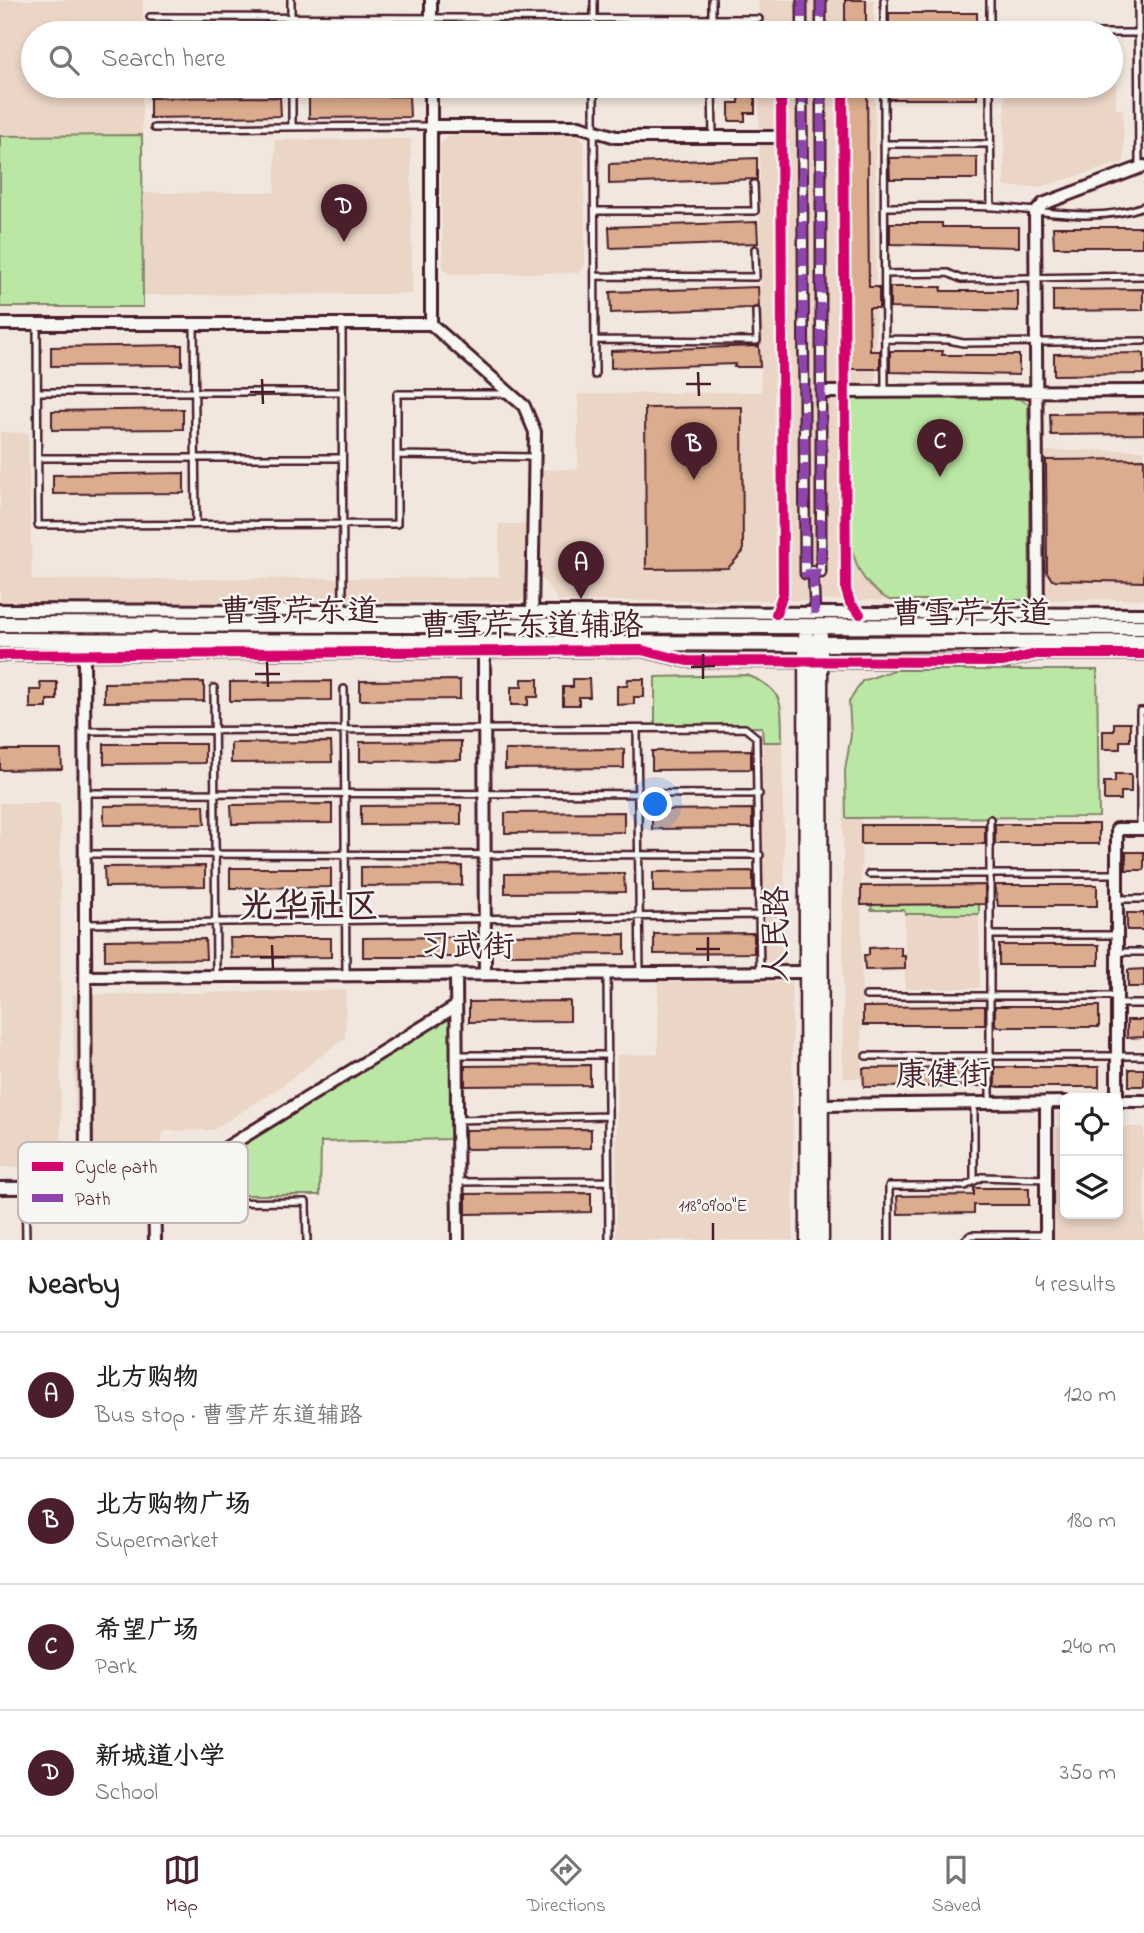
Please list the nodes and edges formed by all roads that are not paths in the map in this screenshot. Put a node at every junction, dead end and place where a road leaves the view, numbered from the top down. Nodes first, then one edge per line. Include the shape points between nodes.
1 (291, 0) edge
2 (431, 0) edge
3 (594, 0) edge
4 (712, 0) edge
5 (802, 0) edge
6 (821, 0) edge
7 (884, 0) edge
8 (990, 0) edge
9 (1138, 0) edge
10 (150, 17) dead end
11 (291, 18) junction
12 (431, 18) junction
13 (594, 18) junction
14 (712, 19) junction
15 (759, 19) dead end
16 (802, 21) edge
17 (821, 21) edge
18 (884, 21) edge
19 (990, 21) edge
20 (1123, 33) edge
21 (1138, 33) junction
22 (1141, 64) edge
23 (292, 98) edge
24 (431, 98) edge
25 (594, 98) edge
26 (712, 98) edge
27 (802, 98) edge
28 (821, 98) edge
29 (884, 98) edge
30 (990, 98) edge
31 (431, 126) junction
32 (292, 127) junction
33 (154, 128) dead end
34 (594, 128) junction
35 (713, 137) junction
36 (781, 137) dead end
37 (885, 144) junction
38 (990, 144) junction
39 (1141, 168) edge
40 (754, 184) dead end
41 (1144, 206) edge
42 (885, 207) junction
43 (990, 207) junction
44 (595, 211) junction
45 (1035, 213) junction
46 (755, 249) dead end
47 (885, 274) junction
48 (595, 276) junction
49 (1144, 276) edge
50 (1036, 278) junction
51 (756, 311) dead end
52 (0, 324) edge
53 (37, 324) junction
54 (194, 324) junction
55 (342, 324) junction
56 (431, 324) junction
57 (885, 339) junction
58 (595, 340) junction
59 (1144, 341) edge
60 (1037, 343) junction
61 (595, 375) dead end
62 (38, 391) junction
63 (1144, 391) edge
64 (195, 392) junction
65 (342, 392) junction
66 (823, 392) junction
67 (885, 392) junction
68 (1038, 392) junction
69 (510, 394) junction
70 (397, 456) junction
71 (535, 457) junction
72 (38, 458) junction
73 (195, 458) junction
74 (342, 458) junction
75 (196, 524) junction
76 (342, 524) junction
77 (813, 571) junction
78 (0, 610) edge
79 (343, 612) junction
80 (1144, 614) edge
81 (1038, 615) junction
82 (532, 619) junction
83 (814, 623) junction
84 (0, 624) edge
85 (1144, 627) edge
86 (0, 640) edge
87 (1144, 642) edge
88 (813, 644) junction
89 (484, 652) junction
90 (84, 654) junction
91 (1144, 654) edge
92 (0, 655) edge
93 (813, 661) junction
94 (214, 688) dead end
95 (344, 689) dead end
96 (1144, 711) edge
97 (637, 729) junction
98 (345, 730) junction
99 (484, 730) junction
100 (85, 731) junction
101 (214, 731) junction
102 (1142, 782) edge
103 (86, 793) junction
104 (215, 794) junction
105 (345, 794) junction
106 (484, 794) junction
107 (638, 794) junction
108 (760, 794) junction
109 (990, 819) dead end
110 (1142, 829) edge
111 (86, 854) junction
112 (215, 854) junction
113 (345, 854) junction
114 (485, 854) junction
115 (639, 854) junction
116 (760, 855) junction
117 (869, 874) dead end
118 (990, 874) junction
119 (1117, 874) junction
120 (1117, 899) junction
121 (1144, 899) edge
122 (760, 915) junction
123 (639, 917) junction
124 (485, 919) junction
125 (346, 920) junction
126 (215, 922) junction
127 (86, 924) junction
128 (990, 934) junction
129 (1117, 935) junction
130 (1117, 952) junction
131 (1144, 952) edge
132 (760, 972) junction
133 (807, 972) junction
134 (607, 973) junction
135 (640, 973) junction
136 (456, 974) junction
137 (485, 974) junction
138 (346, 975) junction
139 (216, 976) junction
140 (86, 977) junction
141 (990, 995) junction
142 (866, 996) dead end
143 (1117, 1000) junction
144 (1144, 1004) edge
145 (455, 1007) junction
146 (456, 1055) junction
147 (608, 1055) junction
148 (866, 1056) dead end
149 (990, 1056) junction
150 (1117, 1056) junction
151 (1144, 1056) edge
152 (1117, 1093) edge
153 (1123, 1100) edge
154 (1144, 1101) edge
155 (1046, 1102) junction
156 (1060, 1102) edge
157 (974, 1103) junction
158 (990, 1103) junction
159 (822, 1105) junction
160 (608, 1116) junction
161 (457, 1120) junction
162 (86, 1142) edge
163 (235, 1142) edge
164 (1046, 1179) junction
165 (974, 1180) junction
166 (608, 1181) junction
167 (457, 1182) junction
168 (0, 1188) edge
169 (18, 1188) edge
170 (248, 1202) edge
171 (1046, 1238) edge
172 (307, 1240) edge
173 (458, 1240) edge
174 (608, 1240) edge
175 (808, 1240) edge
176 (821, 1240) edge
177 (889, 1240) edge
178 (965, 1240) edge

1 - 11 lane
2 - 12 street
3 - 13 lane
4 - 14 lane
5 - 16 street
6 - 17 street
7 - 18 lane
8 - 19 lane
9 - 21 lane
10 - 11 lane
11 - 12 lane
12 - 13 lane
13 - 14 lane
14 - 15 lane
20 - 21 lane
21 - 22 lane
22 - 39 lane
23 - 32 lane
24 - 31 street
25 - 34 lane
26 - 35 lane
27 - 77 street, 人民路 via 805,573
28 - 66 street, 人民路
29 - 37 lane
30 - 38 lane
31 - 32 lane
31 - 34 street
31 - 56 street
32 - 33 lane
34 - 35 street via 616,137
34 - 44 lane
35 - 36 street
37 - 38 lane
37 - 42 lane
38 - 43 lane
39 - 45 street via 1043,204
40 - 44 lane via 755,211
41 - 45 lane via 1125,213
42 - 43 lane
42 - 47 lane
43 - 45 lane
44 - 48 lane
45 - 50 street
46 - 48 lane via 756,277
47 - 50 lane
47 - 57 lane
48 - 58 lane
49 - 50 lane
50 - 60 street
51 - 58 lane via 757,341
52 - 53 street
53 - 54 street
53 - 62 lane
54 - 55 street
54 - 64 lane
55 - 56 street
55 - 65 lane
56 - 69 street
57 - 60 lane
57 - 67 lane
58 - 61 lane
59 - 60 lane
60 - 68 street
62 - 64 lane
62 - 72 lane
63 - 68 street
64 - 65 lane
64 - 73 lane
65 - 74 lane
66 - 67 street
66 - 77 street, 人民路 via 821,573
67 - 68 street
68 - 81 street
69 - 70 lane via 397,394
69 - 71 street via 524,406 535,432
70 - 71 lane
70 - 76 lane via 397,524
71 - 82 street
72 - 73 lane
72 - 75 lane via 38,525
73 - 74 lane
73 - 75 lane
74 - 76 lane
75 - 76 lane
76 - 79 lane
77 - 83 street, 人民路
78 - 79 street, 曹雪芹东道辅路
79 - 82 street, 曹雪芹东道辅路
80 - 81 street
81 - 83 street
82 - 83 main road, 曹雪芹东道
82 - 84 main road, 曹雪芹东道
83 - 85 main road, 曹雪芹东道
83 - 88 main road, 人民路
86 - 88 main road, 曹雪芹东道
87 - 88 main road, 曹雪芹东道
88 - 93 main road, 人民路
89 - 90 street, 曹雪芹东道辅路
89 - 93 street, 曹雪芹东道辅路 via 641,650 687,661
89 - 99 street
90 - 92 street, 曹雪芹东道辅路
90 - 100 street
91 - 93 street, 曹雪芹东道辅路 via 1036,654 1003,662
93 - 133 main road, 人民路
93 - 159 main road, 人民路
94 - 101 lane
95 - 98 lane
96 - 102 lane via 1140,711
97 - 99 lane
97 - 107 lane
97 - 108 lane via 745,728 756,737
98 - 99 lane
98 - 101 lane
98 - 105 lane
99 - 106 street
100 - 101 lane
100 - 103 street
101 - 104 lane
102 - 110 lane
103 - 104 lane
103 - 111 street
104 - 105 lane
104 - 112 lane
105 - 106 lane
105 - 113 lane
106 - 107 lane
106 - 114 street
107 - 108 lane
107 - 115 lane
108 - 116 lane
109 - 118 lane
110 - 119 street via 1117,829
111 - 112 lane
111 - 127 street
112 - 113 lane
112 - 126 lane
113 - 114 lane
113 - 125 lane
114 - 115 lane
114 - 124 street
115 - 116 lane
115 - 123 lane
116 - 122 lane
117 - 118 lane
118 - 119 lane
118 - 128 lane
119 - 120 street
120 - 121 lane
120 - 129 street
122 - 123 lane
122 - 132 lane
123 - 124 lane
123 - 135 lane
124 - 125 lane
124 - 137 street
125 - 126 lane
125 - 138 lane
126 - 127 lane
126 - 139 lane
127 - 140 street
128 - 129 lane
128 - 141 lane
129 - 130 street
130 - 131 lane
130 - 143 street
132 - 133 street, 习武街
132 - 135 street, 习武街
133 - 175 main road, 人民路
134 - 135 street, 习武街
134 - 137 street, 习武街
134 - 147 lane
136 - 137 street, 习武街
136 - 138 street, 习武街
136 - 145 street
138 - 139 street, 习武街
139 - 140 street, 习武街
140 - 162 street
141 - 142 lane
141 - 143 lane
141 - 149 lane
143 - 144 lane
143 - 150 street
145 - 146 street
145 - 163 street
146 - 147 lane
146 - 161 street
147 - 160 lane
148 - 149 lane
149 - 150 lane
149 - 158 lane
150 - 151 lane
150 - 152 street
153 - 154 street
155 - 156 street, 康健街
155 - 158 street, 康健街
155 - 164 street
157 - 158 street, 康健街
157 - 159 street, 康健街
157 - 165 lane
159 - 176 main road, 人民路
160 - 161 lane
160 - 166 lane
161 - 167 street
164 - 165 lane
164 - 171 street
165 - 177 lane via 965,1186 889,1186
166 - 167 lane
166 - 174 lane
167 - 173 street
168 - 169 street
170 - 172 lane via 306,1202
171 - 178 lane via 971,1236

